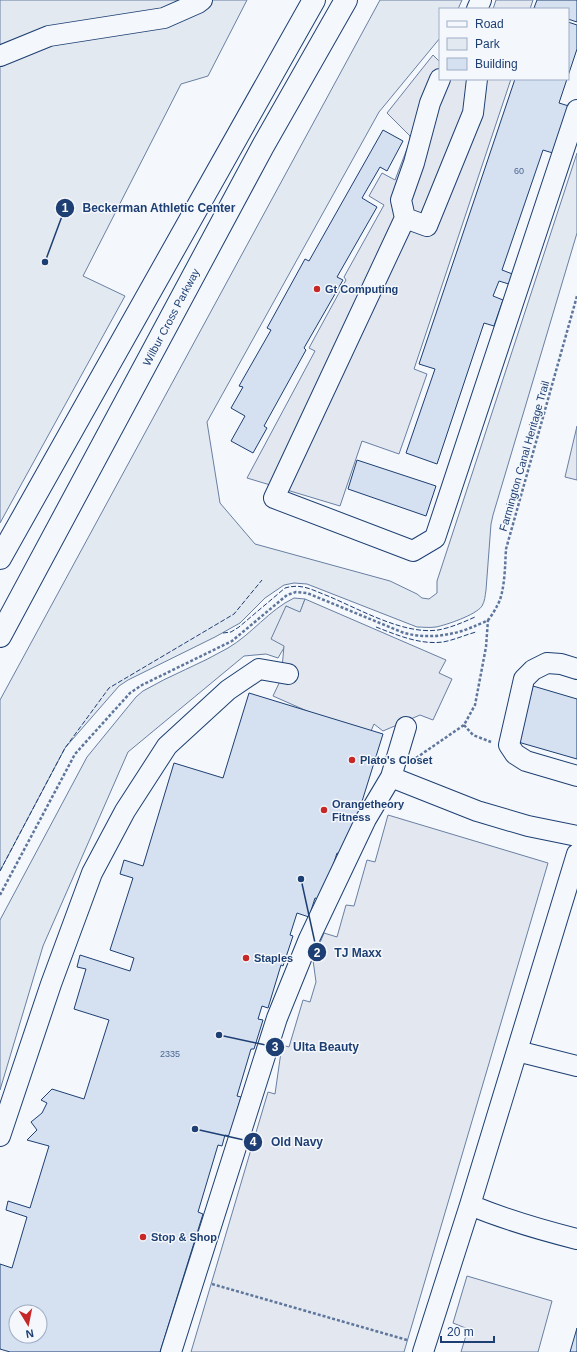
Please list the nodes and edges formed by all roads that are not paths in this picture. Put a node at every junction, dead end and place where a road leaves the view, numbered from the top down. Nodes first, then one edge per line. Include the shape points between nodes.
1 (202, 0) edge
2 (314, 0) edge
3 (346, 0) edge
4 (0, 56) edge
5 (440, 80) edge
6 (476, 80) edge
7 (577, 110) edge
8 (405, 218) junction
9 (0, 558) edge
10 (0, 636) edge
11 (577, 669) edge
12 (288, 674) dead end
13 (406, 727) dead end
14 (577, 776) edge
15 (391, 777) junction
16 (577, 836) edge
17 (577, 854) edge
18 (517, 1052) junction
19 (577, 1066) edge
20 (0, 1136) edge
21 (470, 1205) junction
22 (577, 1230) edge
23 (554, 1233) junction
24 (577, 1239) edge
25 (418, 1347) edge
26 (171, 1352) edge

1 - 4 lane via 164,18 49,36
2 - 9 highway
3 - 10 highway, Wilbur Cross Parkway via 263,146
5 - 8 lane via 430,103 401,200
6 - 8 lane via 473,113 427,226
7 - 8 lane via 435,538 414,551 274,498
11 - 14 lane via 547,663 533,670 524,679 509,745 515,754 526,761
12 - 20 lane via 259,669 228,690 167,746 125,811 92,873 51,984
13 - 15 lane
15 - 16 lane via 477,811 528,826
15 - 26 lane via 366,820 309,939 277,1018
17 - 18 lane
18 - 19 lane
18 - 21 lane
21 - 23 lane
21 - 25 lane
22 - 23 lane
23 - 24 lane

